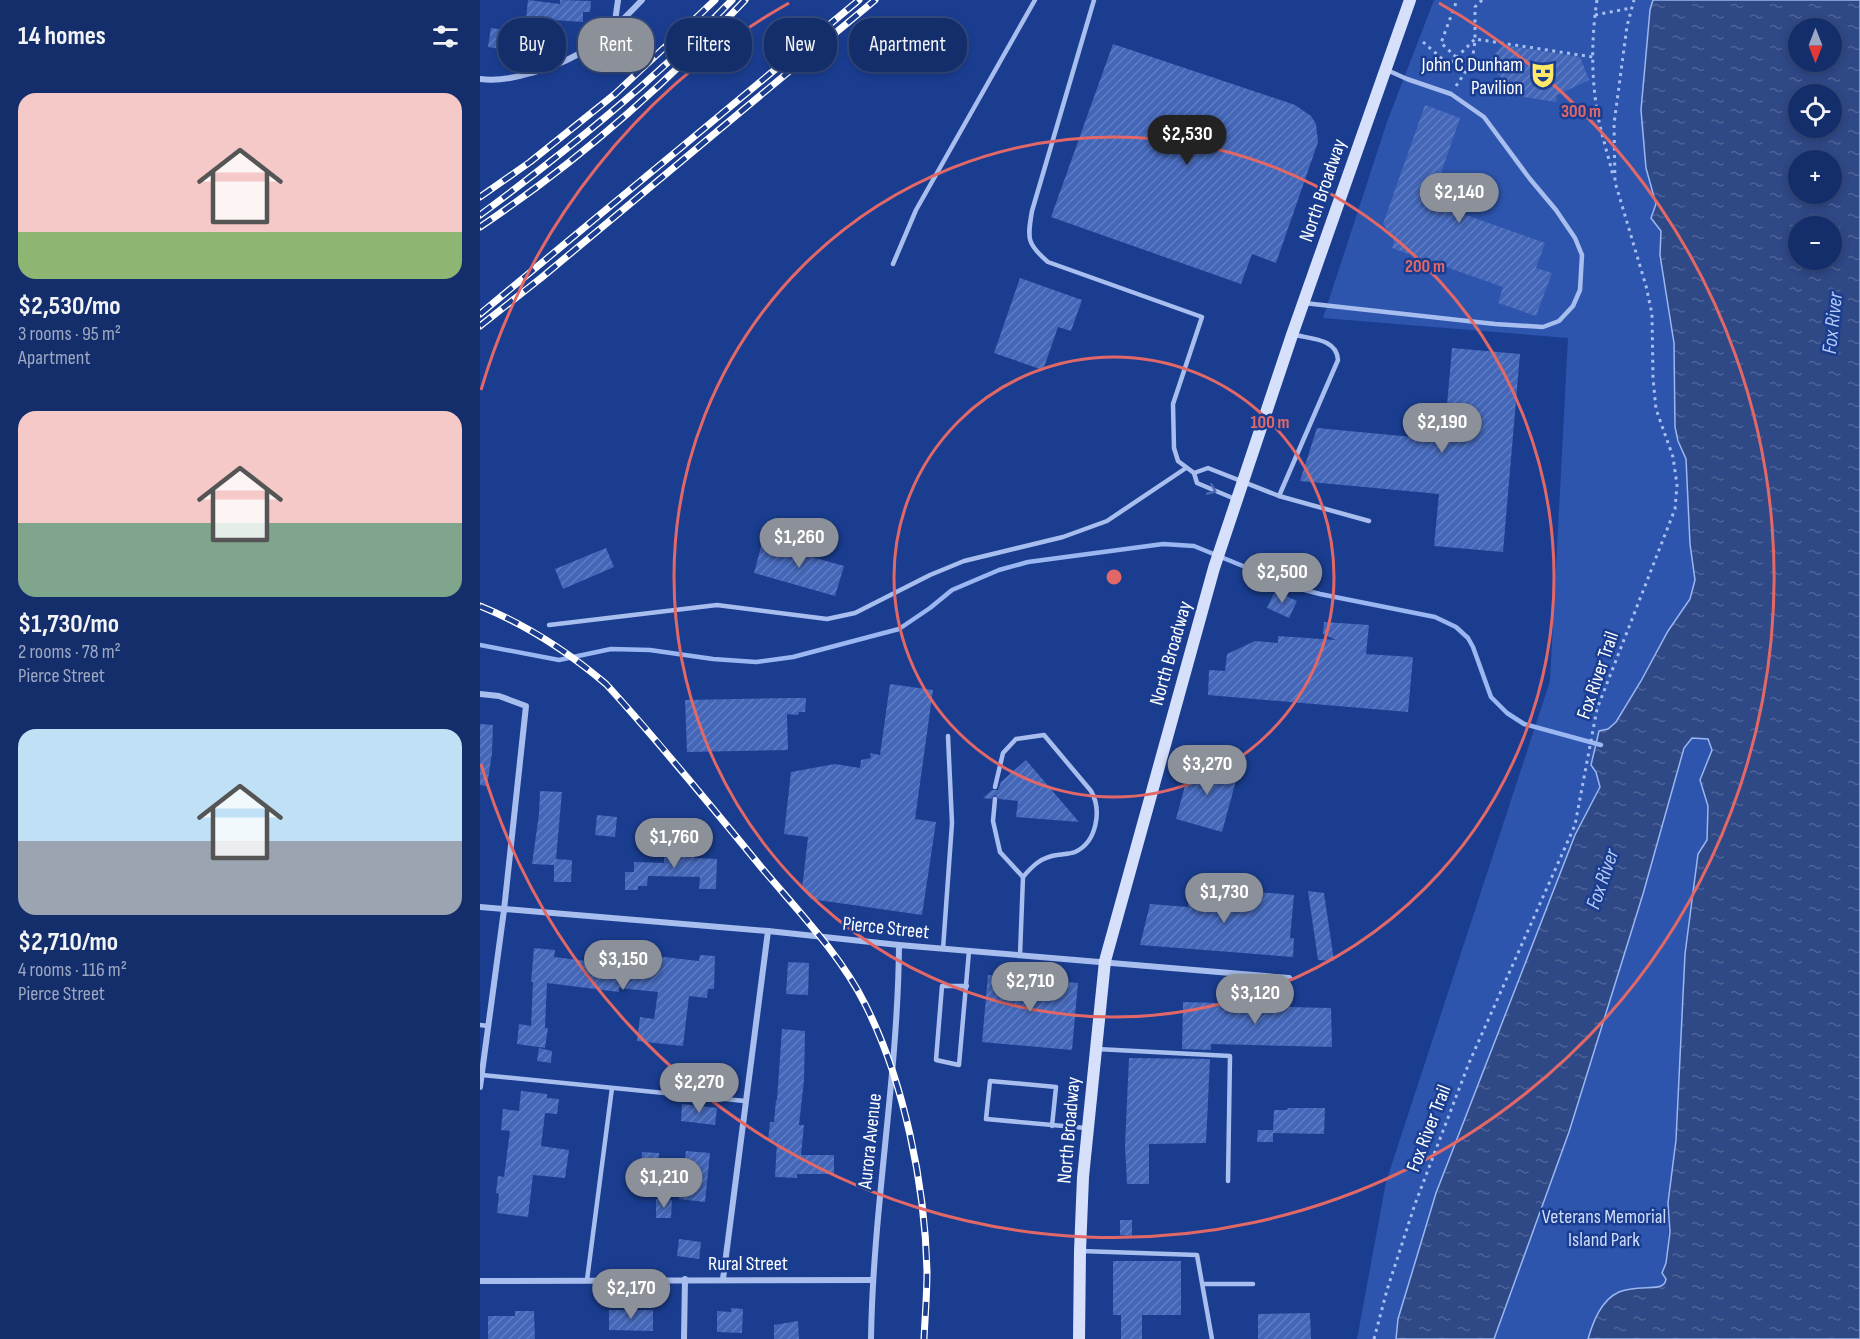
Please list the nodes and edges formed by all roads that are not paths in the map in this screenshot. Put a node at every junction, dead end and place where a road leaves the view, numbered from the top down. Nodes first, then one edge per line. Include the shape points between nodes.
1 (618, 0) edge
2 (642, 0) edge
3 (1035, 0) edge
4 (1094, 0) edge
5 (1410, 0) edge
6 (616, 18) edge
7 (625, 18) edge
8 (578, 56) edge
9 (1385, 69) junction
10 (480, 79) edge
11 (893, 264) dead end
12 (1304, 303) junction
13 (1292, 335) junction
14 (1186, 468) junction
15 (1194, 473) junction
16 (1242, 482) junction
17 (1279, 496) junction
18 (1237, 500) junction
19 (1369, 521) dead end
20 (549, 625) dead end
21 (480, 694) edge
22 (948, 736) dead end
23 (995, 787) dead end
24 (995, 799) dead end
25 (1023, 877) junction
26 (480, 907) edge
27 (504, 910) junction
28 (768, 931) junction
29 (899, 945) junction
30 (943, 949) junction
31 (969, 951) junction
32 (1020, 955) junction
33 (1105, 961) junction
34 (1289, 978) dead end
35 (967, 986) junction
36 (480, 1025) edge
37 (488, 1026) junction
38 (1095, 1049) junction
39 (482, 1075) edge
40 (480, 1087) edge
41 (612, 1088) junction
42 (745, 1101) junction
43 (1053, 1126) junction
44 (1088, 1129) junction
45 (1228, 1181) dead end
46 (1080, 1251) junction
47 (685, 1279) junction
48 (723, 1279) junction
49 (587, 1280) junction
50 (872, 1280) junction
51 (480, 1281) edge
52 (1203, 1284) junction
53 (1253, 1284) dead end
54 (684, 1339) edge
55 (871, 1339) edge
56 (1079, 1339) edge
57 (1212, 1339) edge

1 - 6 street
2 - 7 street
3 - 11 lane via 916,210
4 - 14 lane via 1028,232 1034,249 1048,262 1202,317 1173,404 1174,448 1178,461
5 - 9 main road, North Broadway
8 - 10 street via 516,77
9 - 12 main road, North Broadway
9 - 12 lane via 1451,94 1484,117 1575,238 1582,255 1581,290 1573,306 1558,321 1543,327
12 - 13 main road, North Broadway
13 - 16 main road, North Broadway
13 - 17 lane via 1330,344 1338,360
14 - 15 lane
14 - 20 lane via 1107,521 1063,537 964,561 855,613 827,619 717,605
15 - 16 lane via 1208,468
15 -> 18 lane via 1197,483
16 - 17 lane
16 - 18 main road, North Broadway
17 - 19 lane
18 - 33 main road, North Broadway via 1214,568
21 - 27 street via 526,706
22 - 30 lane via 951,823
23 - 25 lane via 1004,753 1016,740 1044,735 1097,802 1089,841 1075,852 1049,856 1034,864
24 - 25 lane via 993,821 1000,852
25 - 32 lane
26 - 27 street, Pierce Street
27 - 28 street, Pierce Street
27 - 37 street
28 - 29 street, Pierce Street
28 - 42 street
29 - 30 street, Pierce Street
29 - 50 street, Aurora Avenue via 899,1000
30 - 31 street, Pierce Street
31 - 32 street, Pierce Street
31 - 35 lane
32 - 33 street, Pierce Street
33 - 34 street, Pierce Street
33 - 38 main road, North Broadway
35 - 35 lane via 959,1065 936,1060 942,986
36 - 37 lane
37 - 39 street
38 - 44 main road, North Broadway
38 - 45 lane via 1230,1056
39 - 40 street
39 - 41 lane
41 - 42 lane
41 - 49 lane
42 - 48 street
43 - 43 lane via 986,1119 990,1081 1056,1088
43 - 44 lane
44 - 46 main road, North Broadway
46 - 52 lane via 1197,1255
46 - 56 main road, North Broadway
47 - 48 street, Rural Street
47 - 49 street, Rural Street
47 - 54 street
48 - 50 street, Rural Street
49 - 51 street, Rural Street
50 - 55 street, Aurora Avenue
52 - 53 lane
52 - 57 lane

